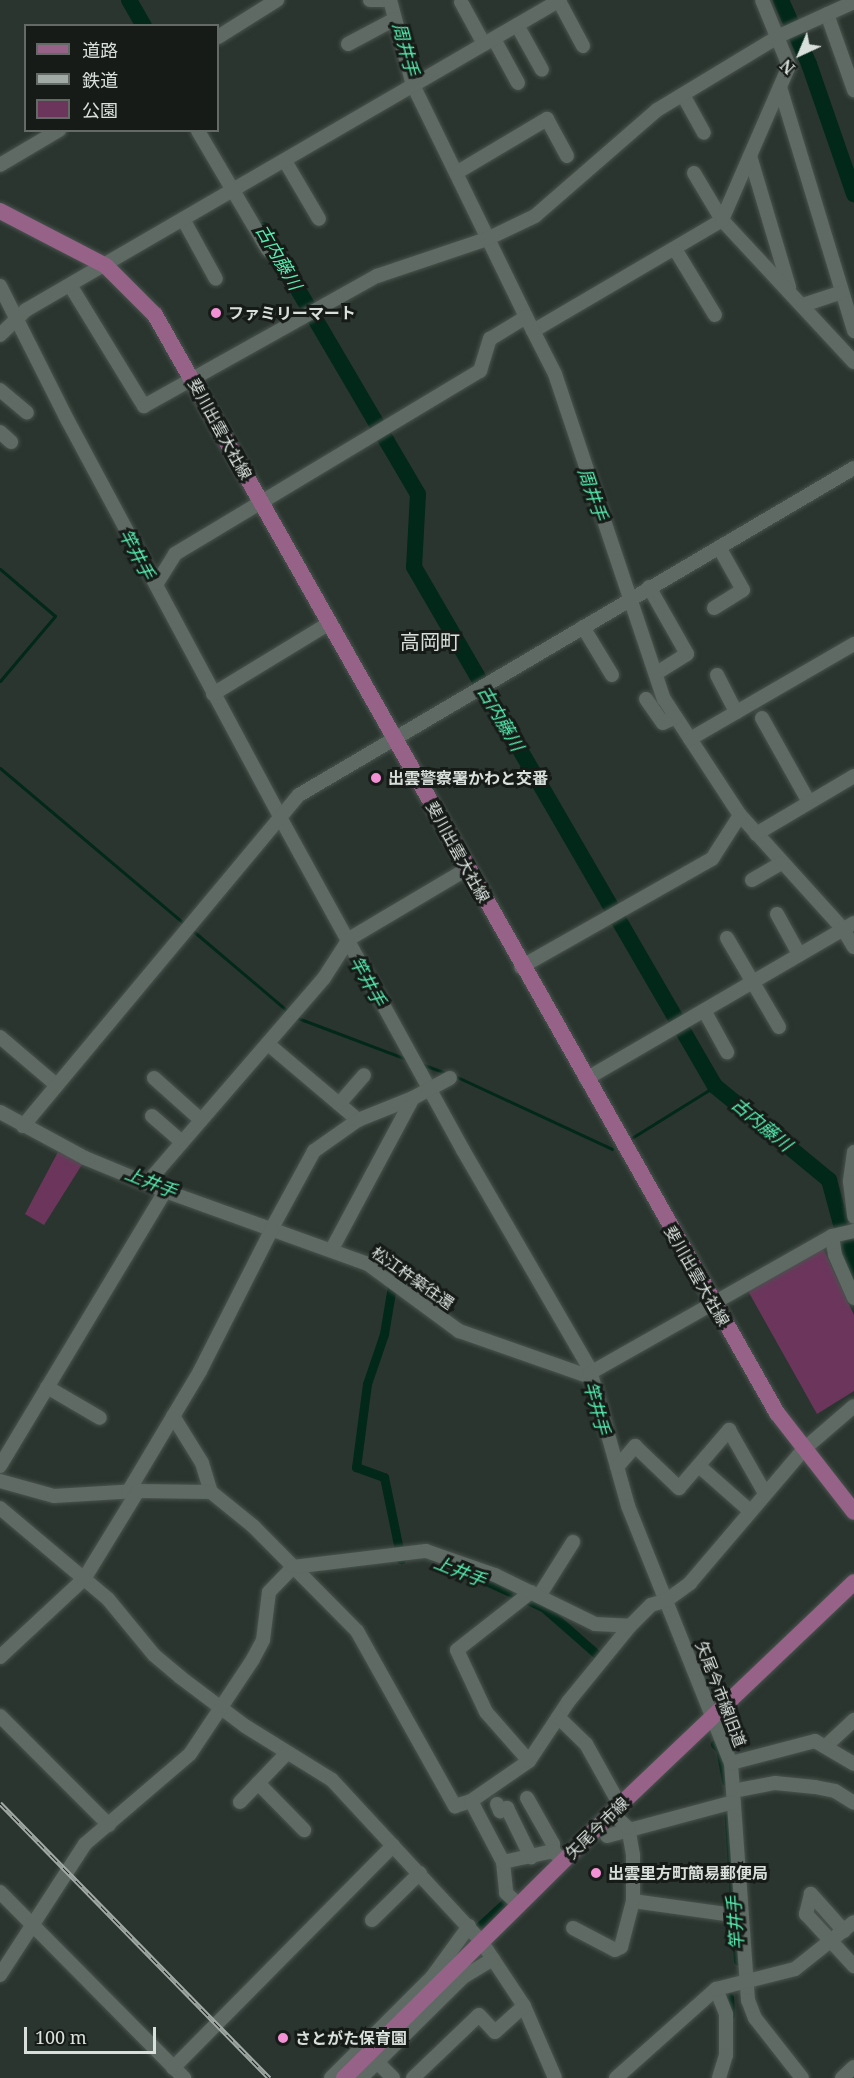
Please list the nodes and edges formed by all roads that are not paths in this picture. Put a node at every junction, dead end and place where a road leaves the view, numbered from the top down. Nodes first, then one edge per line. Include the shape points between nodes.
1 (278, 0) edge
2 (370, 0) edge
3 (384, 0) edge
4 (390, 0) edge
5 (559, 0) edge
6 (762, 0) edge
7 (461, 2) edge
8 (854, 2) edge
9 (827, 14) junction
10 (395, 19) junction
11 (516, 26) junction
12 (219, 36) edge
13 (779, 36) junction
14 (489, 41) junction
15 (348, 44) dead end
16 (583, 46) dead end
17 (542, 70) dead end
18 (518, 83) dead end
19 (413, 85) junction
20 (780, 87) junction
21 (854, 90) edge
22 (683, 95) junction
23 (56, 132) edge
24 (199, 132) edge
25 (705, 133) dead end
26 (567, 156) dead end
27 (750, 156) junction
28 (285, 161) junction
29 (0, 165) edge
30 (456, 173) junction
31 (694, 173) dead end
32 (234, 190) junction
33 (0, 211) edge
34 (183, 219) junction
35 (319, 219) dead end
36 (722, 219) junction
37 (488, 239) junction
38 (675, 249) junction
39 (268, 250) dead end
40 (106, 266) junction
41 (216, 279) dead end
42 (70, 285) junction
43 (0, 286) edge
44 (790, 290) junction
45 (842, 292) junction
46 (803, 305) junction
47 (715, 315) dead end
48 (526, 317) junction
49 (16, 318) junction
50 (533, 331) junction
51 (854, 331) edge
52 (0, 335) edge
53 (854, 362) edge
54 (193, 379) junction
55 (0, 390) edge
56 (27, 413) dead end
57 (854, 468) edge
58 (261, 501) junction
59 (718, 547) junction
60 (157, 583) junction
61 (649, 587) junction
62 (631, 597) junction
63 (714, 608) dead end
64 (330, 622) junction
65 (583, 627) junction
66 (852, 650) edge
67 (656, 674) junction
68 (612, 675) dead end
69 (717, 675) dead end
70 (213, 694) junction
71 (646, 699) dead end
72 (736, 712) junction
73 (676, 717) junction
74 (762, 718) dead end
75 (690, 739) junction
76 (396, 740) junction
77 (854, 776) edge
78 (809, 802) junction
79 (740, 815) junction
80 (280, 819) junction
81 (756, 834) junction
82 (782, 863) junction
83 (467, 869) junction
84 (752, 880) dead end
85 (777, 914) dead end
86 (849, 926) edge
87 (727, 938) dead end
88 (349, 939) junction
89 (854, 947) edge
90 (799, 954) junction
91 (521, 967) junction
92 (753, 980) junction
93 (705, 1012) junction
94 (779, 1027) dead end
95 (0, 1037) edge
96 (268, 1044) junction
97 (727, 1052) dead end
98 (364, 1075) dead end
99 (154, 1078) dead end
100 (450, 1078) dead end
101 (586, 1079) junction
102 (54, 1083) junction
103 (430, 1088) junction
104 (413, 1098) junction
105 (339, 1104) junction
106 (0, 1112) edge
107 (152, 1116) dead end
108 (201, 1120) junction
109 (358, 1120) junction
110 (23, 1126) junction
111 (182, 1142) junction
112 (854, 1152) edge
113 (147, 1183) junction
114 (165, 1191) junction
115 (854, 1217) edge
116 (272, 1229) junction
117 (854, 1231) edge
118 (832, 1236) junction
119 (332, 1250) junction
120 (854, 1298) edge
121 (713, 1303) junction
122 (590, 1375) junction
123 (47, 1387) junction
124 (854, 1406) edge
125 (173, 1416) junction
126 (100, 1418) dead end
127 (803, 1450) junction
128 (0, 1466) edge
129 (699, 1466) junction
130 (617, 1467) junction
131 (0, 1481) edge
132 (133, 1491) junction
133 (211, 1492) junction
134 (765, 1493) junction
135 (0, 1508) edge
136 (750, 1511) junction
137 (854, 1512) edge
138 (573, 1542) dead end
139 (293, 1567) junction
140 (84, 1579) junction
141 (854, 1582) edge
142 (535, 1594) junction
143 (667, 1600) junction
144 (630, 1626) junction
145 (0, 1657) edge
146 (220, 1706) junction
147 (0, 1716) edge
148 (712, 1716) junction
149 (558, 1717) junction
150 (854, 1720) edge
151 (827, 1745) junction
152 (287, 1753) junction
153 (529, 1761) junction
154 (731, 1763) junction
155 (854, 1764) edge
156 (258, 1783) junction
157 (853, 1795) edge
158 (733, 1796) junction
159 (527, 1798) dead end
160 (471, 1801) junction
161 (240, 1802) dead end
162 (497, 1804) dead end
163 (616, 1809) junction
164 (109, 1825) junction
165 (628, 1828) junction
166 (304, 1830) dead end
167 (607, 1836) dead end
168 (393, 1846) junction
169 (558, 1856) junction
170 (531, 1857) junction
171 (503, 1862) junction
172 (420, 1873) junction
173 (0, 1892) edge
174 (633, 1901) junction
175 (518, 1904) junction
176 (740, 1916) junction
177 (372, 1920) dead end
178 (33, 1925) junction
179 (469, 1926) junction
180 (849, 1926) edge
181 (573, 1928) dead end
182 (481, 1941) junction
183 (832, 1942) junction
184 (493, 1959) junction
185 (854, 1966) edge
186 (0, 1975) edge
187 (744, 1980) junction
188 (716, 1989) junction
189 (524, 2006) junction
190 (381, 2066) dead end
191 (854, 2067) edge
192 (173, 2068) junction
193 (184, 2078) edge
194 (331, 2078) edge
195 (344, 2078) edge
196 (361, 2078) edge
197 (393, 2078) edge
198 (413, 2078) edge
199 (555, 2078) edge
200 (616, 2078) edge
201 (719, 2078) edge
202 (802, 2078) edge
203 (842, 2078) edge

1 - 12 street
2 - 3 street
4 - 10 street
5 - 11 street
5 - 16 street
6 - 13 street
7 - 14 street
8 - 9 street
9 - 13 street
9 - 21 street
10 - 15 street
10 - 19 street
11 - 14 street
11 - 17 street
13 - 20 street via 789,66
13 - 22 street
14 - 18 street
14 - 19 street
19 - 28 street
19 - 30 street
20 - 27 street
20 - 45 street
22 - 25 street
22 - 37 street via 657,110 535,216
23 - 29 street
24 - 32 street
26 - 30 street via 547,119
27 - 36 street
27 - 44 street
28 - 32 street
28 - 35 street
30 - 37 street
31 - 36 street
32 - 34 street
32 - 39 street
33 - 40 main road, 斐川出雲大社線
34 - 40 street
34 - 41 street
36 - 38 street
36 - 44 street
37 - 48 street
37 - 54 street via 377,276
38 - 47 street
38 - 50 street
40 - 42 street
40 - 54 main road, 斐川出雲大社線 via 155,315
42 - 49 street
42 - 54 street via 144,406
43 - 49 street
44 - 46 street
45 - 46 street
45 - 51 street
46 - 53 street
48 - 50 street
48 - 58 street via 490,339 480,371
49 - 52 street
49 - 60 street
50 - 62 street via 555,374
54 - 58 main road, 斐川出雲大社線
55 - 56 street
57 - 59 street
58 - 60 street via 175,554
58 - 64 main road, 斐川出雲大社線
59 - 61 street
59 - 63 street via 743,590
60 - 70 street
61 - 62 street
61 - 67 street via 687,654
62 - 65 street
62 - 67 street
64 - 70 street
64 - 76 main road, 斐川出雲大社線
65 - 68 street
65 - 76 street
66 - 72 street
67 - 73 street via 664,699
69 - 72 street
70 - 80 street
71 - 73 street via 663,723
72 - 75 street
73 - 75 street
74 - 78 street
75 - 79 street
76 - 80 street via 299,795
76 - 83 main road, 斐川出雲大社線
77 - 78 street
78 - 81 street
79 - 81 street
79 - 91 street via 712,859
80 - 88 street
80 - 102 street
81 - 82 street
82 - 84 street
82 - 86 street
83 - 88 street
83 - 91 main road, 斐川出雲大社線
85 - 90 street
86 - 89 street
86 - 90 street
87 - 92 street
88 - 96 street via 324,978
88 - 103 street
90 - 92 street
91 - 101 main road, 斐川出雲大社線
92 - 93 street
92 - 94 street
93 - 97 street
93 - 101 street
95 - 102 street
96 - 105 street
96 - 108 street
98 - 105 street
99 - 108 street
100 - 103 street
101 - 121 main road, 斐川出雲大社線
102 - 110 street
103 - 104 street
103 - 122 street via 589,1366
104 - 109 street
104 - 119 street
105 - 109 street
106 - 110 street, 松江杵築往還
107 - 111 street
108 - 111 street
109 - 116 street via 314,1151
110 - 113 street, 松江杵築往還 via 85,1158
111 - 113 street
112 - 115 street via 850,1182
113 - 114 street, 松江杵築往還
114 - 116 street, 松江杵築往還
114 - 123 street
116 - 119 street, 松江杵築往還
116 - 125 street
117 - 118 street
118 - 120 street
118 - 121 street
119 - 122 street, 松江杵築往還 via 368,1264 459,1331
121 - 122 street
121 - 127 main road, 斐川出雲大社線
122 - 130 street
123 - 126 street
123 - 128 street
124 - 127 street
125 - 132 street
125 - 133 street via 202,1463
127 - 134 street
127 - 137 main road, 斐川出雲大社線
129 - 130 street via 679,1488 635,1446
129 - 134 street via 729,1431
129 - 136 street
130 - 143 street
131 - 132 street via 54,1496
132 - 133 street
132 - 140 street
133 - 139 street via 232,1507
134 - 136 street
135 - 140 street
136 - 143 street via 706,1566
138 - 142 street
139 - 142 street via 426,1551
139 - 146 street via 269,1592 263,1640
139 - 160 street via 325,1595 369,1647 455,1806
140 - 145 street
140 - 146 street via 108,1599 154,1655
141 - 148 main road, 矢尾今市線
142 - 144 street via 595,1624
142 - 153 street via 457,1650 486,1712
143 - 144 street via 651,1605
143 - 148 street, 矢尾今市線旧道
144 - 149 street
146 - 152 street
146 - 164 street via 190,1754
147 - 164 street
148 - 154 street, 矢尾今市線旧道
148 - 163 main road, 矢尾今市線
149 - 153 street
149 - 163 street via 586,1744
150 - 151 street
151 - 154 street via 815,1741
151 - 155 street
152 - 156 street
152 - 168 street via 332,1780
153 - 160 street
154 - 158 street, 矢尾今市線旧道
156 - 161 street
156 - 166 street
157 - 158 street via 775,1783
158 - 165 street
158 - 176 street, 矢尾今市線旧道
159 - 169 street
160 - 171 street
162 - 170 street via 500,1811 507,1808
163 - 165 street
163 - 169 main road, 矢尾今市線
164 - 178 street via 85,1844
165 - 167 street
165 - 174 street
168 - 172 street
168 - 192 street
169 - 170 street
169 - 175 main road, 矢尾今市線
170 - 171 street
171 - 175 street via 506,1893
172 - 177 street
172 - 179 street
173 - 178 street
174 - 176 street
174 - 181 street via 621,1947 615,1950
175 - 182 main road, 矢尾今市線
176 - 187 street, 矢尾今市線旧道
178 - 186 street
178 - 192 street
179 - 182 street
179 - 194 street via 432,1977
180 - 183 street
180 - 183 street via 811,1894 806,1914
182 - 184 street
182 - 195 main road, 矢尾今市線
183 - 185 street
183 - 187 street via 795,1969
184 - 189 street
184 - 196 street via 463,1977
187 - 188 street
187 - 202 street via 754,2018
188 - 200 street
188 - 201 street via 726,2014 726,2055
189 - 198 street via 495,2032 479,2015
189 - 199 street
190 - 197 street
191 - 203 street
192 - 193 street

